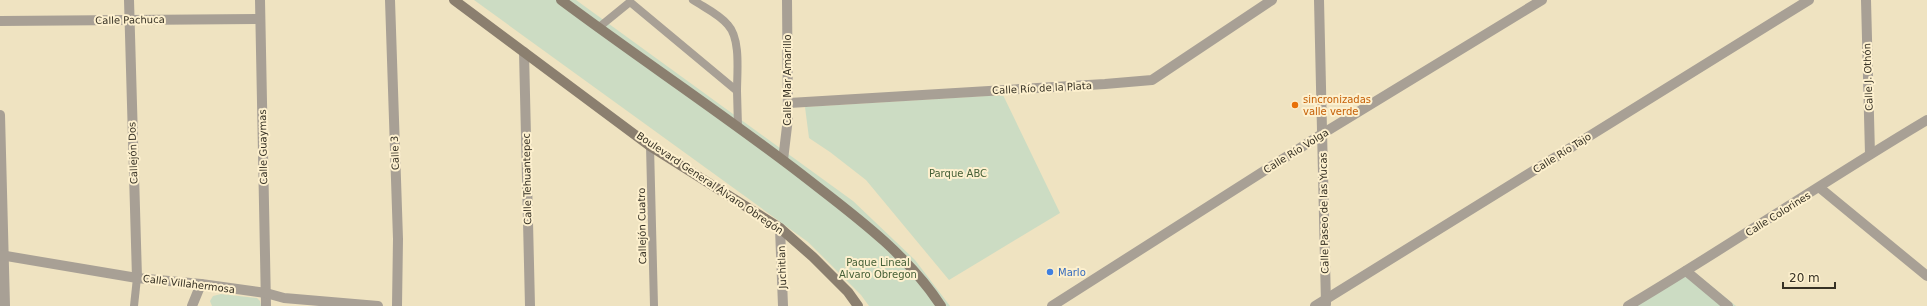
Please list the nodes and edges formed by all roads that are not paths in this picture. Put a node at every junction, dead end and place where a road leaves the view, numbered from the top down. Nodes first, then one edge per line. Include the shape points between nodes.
1 (129, 0) edge
2 (260, 0) edge
3 (390, 0) edge
4 (454, 0) edge
5 (562, 0) edge
6 (693, 0) edge
7 (787, 0) edge
8 (1272, 0) edge
9 (1319, 0) edge
10 (1542, 0) edge
11 (1809, 0) edge
12 (1866, 0) edge
13 (631, 1) edge
14 (260, 19) junction
15 (129, 20) junction
16 (0, 22) edge
17 (598, 28) junction
18 (524, 52) junction
19 (737, 91) junction
20 (789, 103) junction
21 (0, 115) edge
22 (1927, 120) edge
23 (738, 128) junction
24 (1322, 134) junction
25 (650, 146) junction
26 (1870, 154) junction
27 (783, 160) junction
28 (1820, 188) junction
29 (780, 228) junction
30 (2, 256) edge
31 (1686, 271) junction
32 (1927, 276) edge
33 (137, 278) junction
34 (201, 284) junction
35 (266, 293) junction
36 (1326, 303) edge
37 (5, 306) edge
38 (134, 306) edge
39 (192, 306) edge
40 (266, 306) edge
41 (378, 306) edge
42 (397, 306) edge
43 (530, 306) edge
44 (654, 306) edge
45 (783, 306) edge
46 (858, 306) edge
47 (941, 306) edge
48 (1052, 306) edge
49 (1315, 306) edge
50 (1628, 306) edge
51 (1728, 306) edge

1 - 15 street, Callejón Dos
2 - 14 street, Calle Guaymas
3 - 42 street, Calle 3 via 398,239
4 - 18 main road, Boulevard General Álvaro Obregón
5 - 17 main road
6 - 19 lane via 730,26 737,47
7 - 20 street, Calle Mar Amarillo
8 - 20 street, Calle Río de la Plata via 1152,80
9 - 24 street, Calle Paseo de las Yucas
10 - 24 street, Calle Río Volga
11 - 36 street, Calle Río Tajo
12 - 26 street, Calle J. Othón
13 - 17 lane
13 - 19 lane
14 - 15 street, Calle Pachuca
14 - 35 street, Calle Guaymas
15 - 16 street, Calle Pachuca
15 - 33 street, Callejón Dos
17 - 23 main road
18 - 25 main road, Boulevard General Álvaro Obregón
18 - 43 street, Calle Tehuantepec
19 - 23 lane
20 - 27 street, Calle Mar Amarillo
21 - 30 street
22 - 26 street, Calle Colorines
23 - 27 main road
24 - 36 street, Calle Paseo de las Yucas
24 - 48 street, Calle Río Volga
25 - 29 main road, Boulevard General Álvaro Obregón
25 - 44 lane, Callejón Cuatro
26 - 28 street, Calle Colorines
27 - 47 main road via 852,212 907,264
28 - 31 street, Calle Colorines
28 - 32 street
29 - 45 street, Juchitlan
29 - 46 main road, Boulevard General Álvaro Obregón via 838,282
30 - 33 street, Calle Villahermosa
30 - 37 street
31 - 50 street, Calle Colorines
31 - 51 street
33 - 34 street, Calle Villahermosa
33 - 38 lane, Callejón Dos
34 - 35 street, Calle Villahermosa
34 - 39 street
35 - 40 street, Calle Guaymas
35 - 41 street, Calle Villahermosa via 284,298
36 - 49 street, Calle Río Tajo

